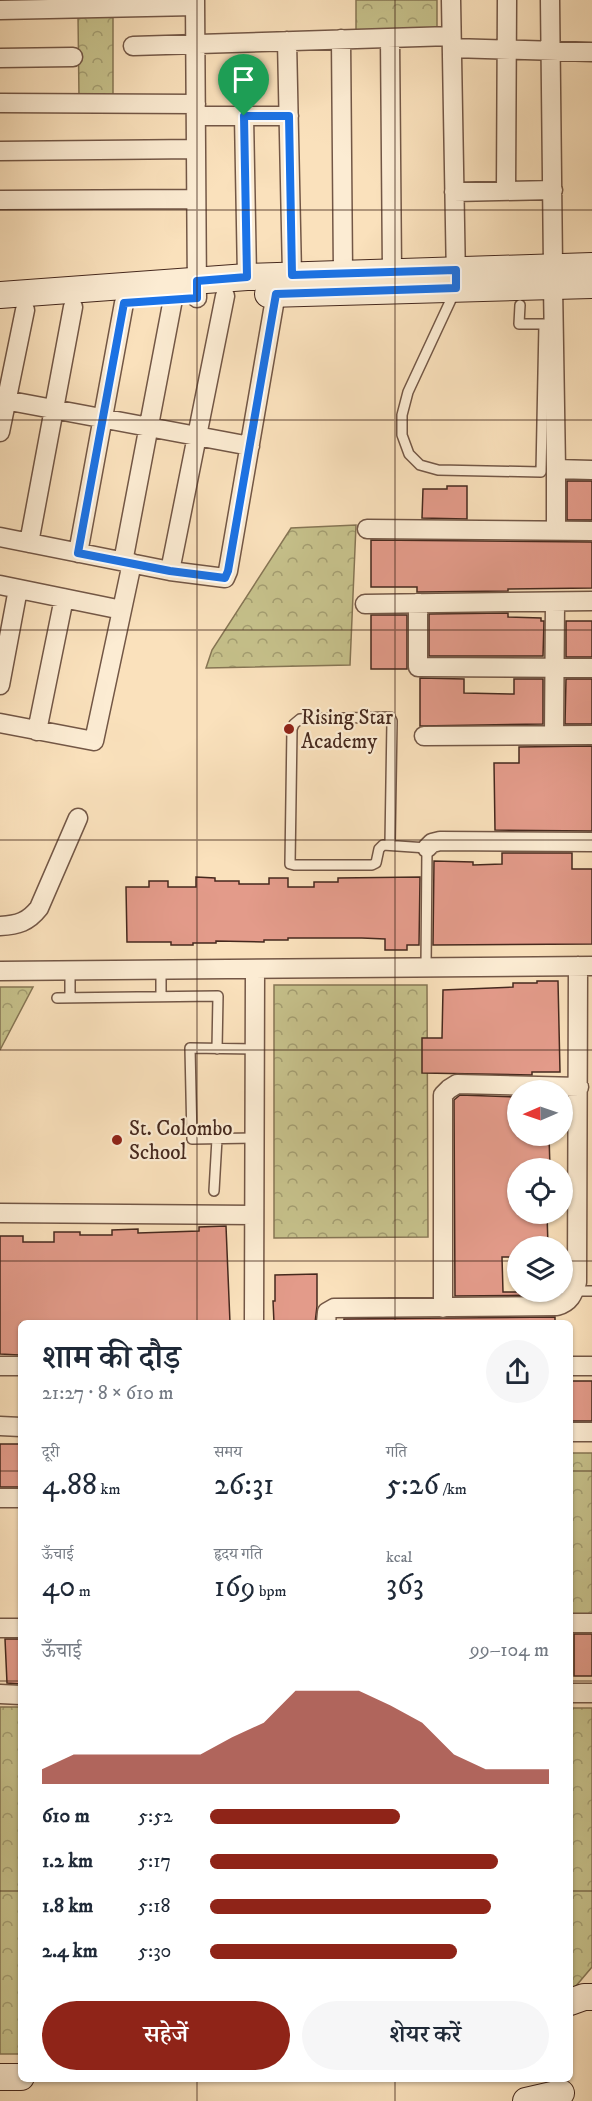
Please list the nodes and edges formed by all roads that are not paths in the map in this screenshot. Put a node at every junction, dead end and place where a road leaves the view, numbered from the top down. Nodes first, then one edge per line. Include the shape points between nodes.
1 (451, 0) edge
2 (507, 0) edge
3 (550, 0) edge
4 (195, 3) edge
5 (80, 4) edge
6 (0, 10) edge
7 (390, 38) junction
8 (341, 39) junction
9 (287, 40) junction
10 (452, 42) junction
11 (194, 43) junction
12 (133, 46) dead end
13 (506, 49) junction
14 (551, 52) junction
15 (592, 52) edge
16 (74, 57) dead end
17 (0, 58) edge
18 (0, 103) edge
19 (196, 110) junction
20 (244, 116) junction
21 (289, 116) junction
22 (196, 149) junction
23 (0, 151) edge
24 (507, 190) junction
25 (552, 190) junction
26 (454, 192) junction
27 (196, 199) junction
28 (0, 200) edge
29 (592, 266) edge
30 (392, 272) junction
31 (343, 273) junction
32 (553, 276) junction
33 (247, 277) junction
34 (456, 279) junction
35 (284, 284) junction
36 (592, 285) edge
37 (189, 293) junction
38 (0, 295) edge
39 (225, 296) junction
40 (124, 303) junction
41 (520, 305) dead end
42 (73, 307) junction
43 (13, 311) edge
44 (3, 400) edge
45 (54, 409) junction
46 (103, 418) junction
47 (148, 427) junction
48 (0, 432) edge
49 (197, 436) junction
50 (250, 446) junction
51 (556, 469) junction
52 (592, 470) edge
53 (367, 529) dead end
54 (556, 531) junction
55 (592, 531) edge
56 (0, 537) edge
57 (29, 543) junction
58 (78, 553) junction
59 (127, 563) junction
60 (170, 571) junction
61 (0, 585) edge
62 (18, 589) junction
63 (64, 598) junction
64 (592, 601) edge
65 (555, 602) junction
66 (418, 603) junction
67 (365, 604) dead end
68 (122, 610) junction
69 (554, 668) junction
70 (592, 668) edge
71 (0, 685) edge
72 (0, 723) edge
73 (37, 731) junction
74 (554, 735) junction
75 (592, 735) edge
76 (424, 736) dead end
77 (78, 818) dead end
78 (592, 842) edge
79 (390, 844) junction
80 (427, 848) junction
81 (0, 926) edge
82 (585, 966) edge
83 (426, 967) junction
84 (161, 969) junction
85 (255, 969) junction
86 (70, 970) junction
87 (0, 971) edge
88 (161, 996) junction
89 (70, 997) junction
90 (57, 998) dead end
91 (217, 1048) junction
92 (255, 1050) junction
93 (579, 1087) junction
94 (255, 1138) junction
95 (216, 1139) junction
96 (214, 1191) dead end
97 (0, 1213) edge
98 (254, 1215) junction
99 (583, 1291) edge
100 (443, 1308) junction
101 (254, 1320) edge
102 (326, 1320) edge
103 (0, 1366) edge
104 (18, 1366) edge
105 (573, 1366) edge
106 (592, 1366) edge
107 (0, 1426) edge
108 (18, 1426) edge
109 (573, 1432) edge
110 (592, 1432) edge
111 (0, 1498) edge
112 (18, 1498) edge
113 (573, 1623) edge
114 (592, 1623) edge
115 (0, 1628) edge
116 (18, 1628) edge
117 (573, 1693) edge
118 (592, 1693) edge
119 (0, 1694) edge
120 (18, 1695) edge
121 (0, 2077) edge
122 (18, 2077) edge
123 (562, 2091) edge
124 (526, 2101) edge

1 - 10 street
2 - 13 street
3 - 14 street
4 - 5 street
4 - 11 street
5 - 6 street
7 - 8 street
7 - 10 street
7 - 30 street
8 - 9 street
8 - 31 street
9 - 11 street
9 - 21 street
10 - 13 street
10 - 26 street
11 - 12 street
11 - 19 street
13 - 14 street
13 - 24 street
14 - 15 street
14 - 25 street
16 - 17 street
18 - 19 street
19 - 20 street
19 - 22 street
20 - 21 street
20 - 33 street
21 - 35 street
22 - 23 street
22 - 27 street
24 - 25 street
24 - 26 street
25 - 32 street
26 - 34 street
27 - 28 street
27 - 37 street
29 - 32 street
30 - 31 street
30 - 34 street
31 - 35 street
32 - 34 street
32 - 36 street
32 - 51 street
33 - 35 street
33 - 37 street
34 - 35 street
34 - 41 lane via 402,415 402,435 409,454 420,465 438,470 541,472 544,324 519,324
35 - 39 street
35 - 50 street
37 - 38 street
37 - 39 street
37 - 40 street
37 - 47 street
39 - 49 street
40 - 42 street
40 - 46 street
42 - 43 street
42 - 45 street
43 - 44 street
44 - 45 street
44 - 48 street
45 - 46 street
45 - 57 street
46 - 47 street
46 - 58 street
47 - 49 street
47 - 59 street
49 - 50 street
49 - 60 street
50 - 60 street via 227,575 221,578
51 - 52 street
51 - 54 street
53 - 54 street
54 - 55 street
56 - 57 street
57 - 58 street
58 - 59 street
59 - 60 street
59 - 68 street
61 - 62 street
62 - 63 street
62 - 71 street
63 - 68 street
63 - 73 street
64 - 65 street
65 - 66 street
65 - 69 street
66 - 67 street
66 - 69 street via 417,667
68 - 73 street via 94,741
69 - 70 street
69 - 74 street
72 - 73 street
74 - 75 street
74 - 76 street
77 - 81 street via 39,908 21,924
78 - 80 street via 440,841
79 - 79 lane via 379,849 372,865 290,864 292,729 300,719 390,717
79 - 80 lane
80 - 83 lane
82 - 83 street
82 - 93 street
83 - 85 street
84 - 85 street
84 - 86 street
84 - 88 lane
85 - 92 street
86 - 87 street
86 - 89 lane
88 - 89 lane
88 - 91 lane via 218,996
89 - 90 lane
91 - 92 lane
91 - 95 lane via 190,1048 192,1139
92 - 94 street
93 - 99 street via 577,1282
93 - 100 street via 457,1084 443,1095
94 - 95 lane
94 - 98 street
95 - 96 lane
97 - 98 street
98 - 101 street
99 - 100 street via 557,1306
100 - 102 street via 334,1308 327,1312
103 - 104 street
105 - 106 street
107 - 108 street
109 - 110 street
111 - 112 street
113 - 114 street
115 - 116 street
117 - 118 street
119 - 120 street
121 - 122 street
123 - 124 street

